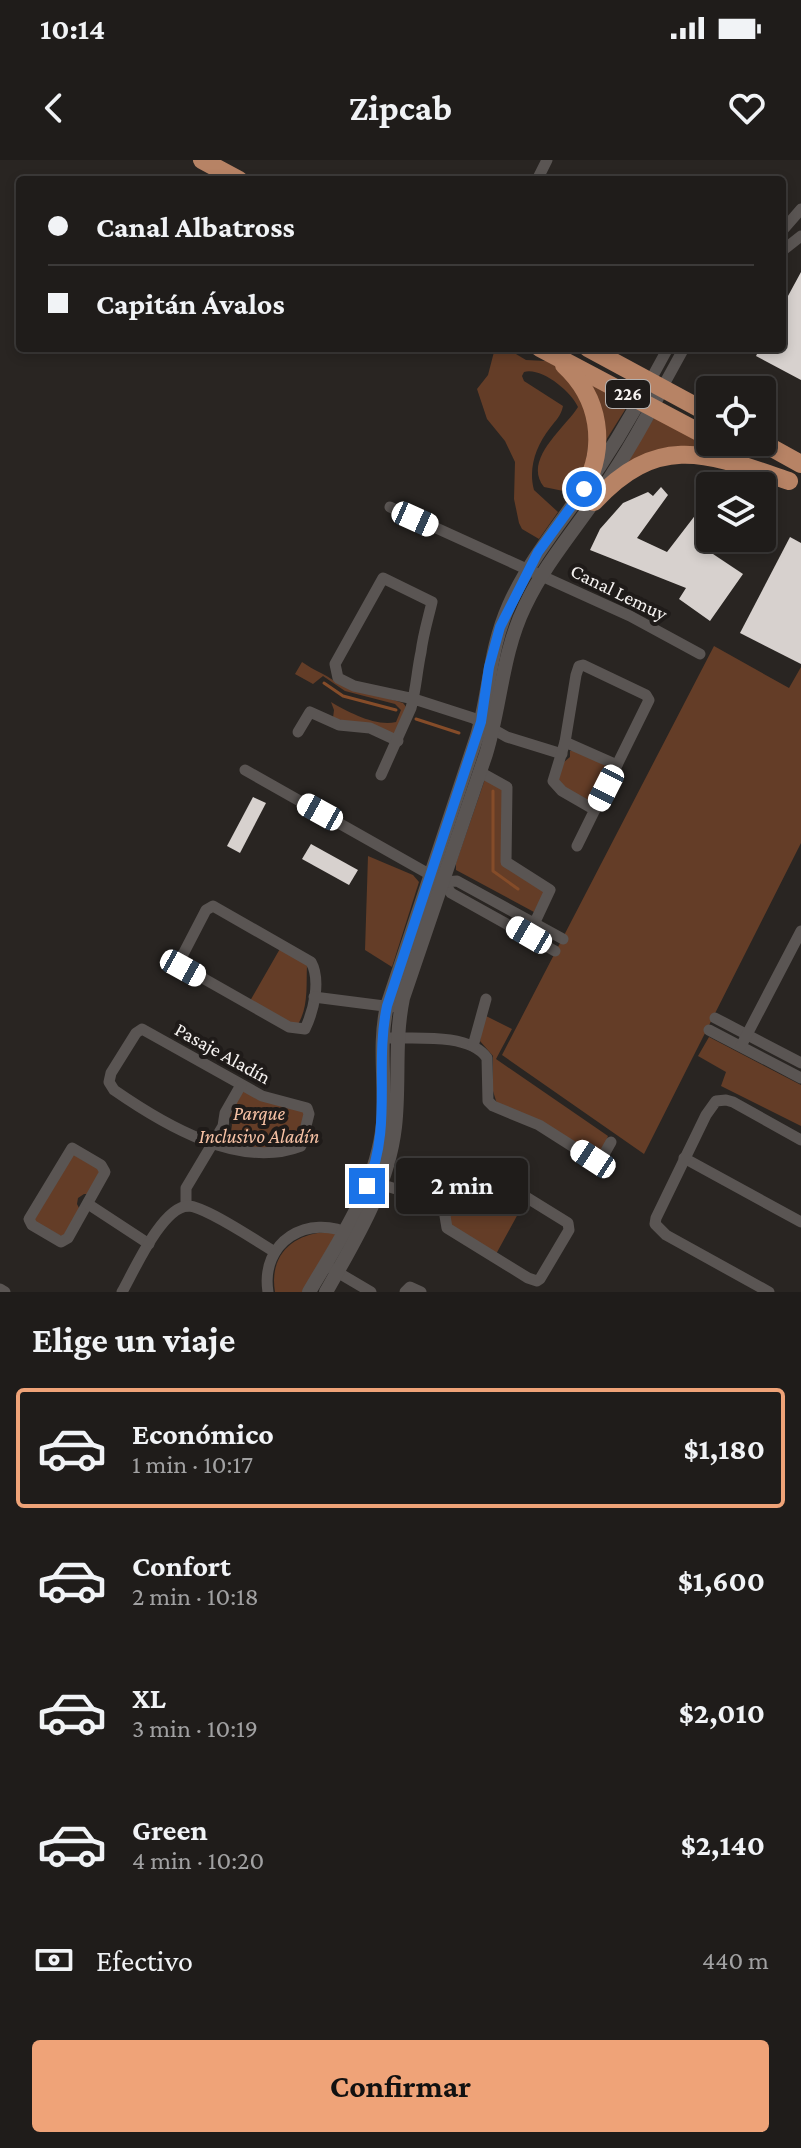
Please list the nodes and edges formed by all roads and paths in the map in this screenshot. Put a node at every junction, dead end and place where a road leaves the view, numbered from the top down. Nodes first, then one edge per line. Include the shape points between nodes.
1 (202, 160) edge
2 (232, 176) edge
3 (801, 209) edge
4 (786, 226) edge
5 (545, 352) edge
6 (546, 352) edge
7 (596, 352) edge
8 (667, 352) edge
9 (681, 352) edge
10 (656, 384) junction
11 (696, 406) edge
12 (644, 408) junction
13 (696, 432) edge
14 (776, 450) edge
15 (744, 456) edge
16 (801, 464) edge
17 (795, 484) edge
18 (589, 496) junction
19 (390, 507) dead end
20 (534, 572) junction
21 (700, 654) dead end
22 (414, 699) junction
23 (487, 726) junction
24 (298, 732) dead end
25 (398, 741) junction
26 (564, 748) junction
27 (617, 765) junction
28 (245, 770) dead end
29 (480, 772) junction
30 (381, 775) dead end
31 (595, 810) junction
32 (577, 846) dead end
33 (436, 878) junction
34 (535, 922) junction
35 (801, 931) edge
36 (563, 939) dead end
37 (555, 951) dead end
38 (789, 954) junction
39 (801, 960) edge
40 (314, 997) junction
41 (486, 999) dead end
42 (394, 1007) junction
43 (715, 1018) dead end
44 (709, 1030) dead end
45 (748, 1034) junction
46 (390, 1038) junction
47 (473, 1046) junction
48 (741, 1046) junction
49 (801, 1063) edge
50 (801, 1078) edge
51 (241, 1085) junction
52 (801, 1140) edge
53 (611, 1142) dead end
54 (212, 1143) junction
55 (684, 1158) junction
56 (376, 1183) junction
57 (88, 1204) junction
58 (449, 1205) junction
59 (186, 1206) junction
60 (801, 1222) edge
61 (350, 1234) junction
62 (149, 1244) junction
63 (275, 1252) junction
64 (331, 1268) junction
65 (122, 1292) edge
66 (268, 1292) edge
67 (309, 1292) edge
68 (326, 1292) edge
69 (371, 1292) edge
70 (405, 1292) edge
71 (421, 1292) edge
72 (769, 1292) edge

1 - 2 main road
3 - 4 street
5 - 18 main road via 576,377 595,413 597,453
6 - 12 main road, 226
7 - 10 main road, 226
8 - 10 street
9 - 10 street
10 - 11 main road, 226
10 - 12 street
12 - 13 main road, 226
12 - 18 street
14 - 16 main road
15 - 17 main road
17 - 18 main road via 719,457 675,455 636,468
18 - 20 street
19 - 20 street, Canal Lemuy
20 - 21 street, Canal Lemuy
20 - 23 street via 495,641
22 - 22 street via 354,686 335,675 335,664 383,578 432,600
22 - 23 street
22 - 25 street
23 - 26 street via 507,737
23 - 29 street
23 - 33 street
24 - 25 street via 310,712
25 - 30 street
26 - 27 street
26 - 27 street via 576,675 585,665 649,698
26 - 31 street via 555,785
27 - 31 street
28 - 33 street
29 - 33 street
29 - 34 street via 507,787 506,862 550,890
31 - 32 street
33 - 34 street via 457,881
33 - 37 street via 451,893
33 - 42 street
34 - 36 street
35 - 38 street
38 - 39 street
38 - 45 street
40 - 40 street via 311,962 217,906 206,910 178,961 292,1028 305,1029
40 - 42 street
41 - 47 street
42 - 46 street
43 - 45 street
44 - 48 street
45 - 48 street
45 - 49 street
46 - 47 street
46 - 56 street
47 - 53 street via 487,1058 490,1103 596,1160
48 - 50 street
51 - 54 street
51 - 54 street, Pasaje Aladín via 307,1108 301,1146 266,1154
51 - 54 street, Pasaje Aladín via 142,1029 111,1073 111,1086 126,1098 172,1127
52 - 55 street via 720,1100 711,1106
54 - 59 street via 186,1188
55 - 60 street
55 - 72 street via 655,1224 675,1241
56 - 58 street
56 - 61 street
57 - 57 street via 105,1169 72,1148 29,1220 64,1242
57 - 62 street
58 - 58 street via 447,1228 533,1281 543,1276 569,1230 565,1221 513,1189 469,1174 462,1177
59 - 62 street via 166,1219
59 - 63 street
61 - 63 street via 319,1227 302,1230
61 - 64 street
62 - 65 street
63 - 66 street
64 - 67 street
64 - 68 street
64 - 69 street
70 - 71 street via 410,1287

